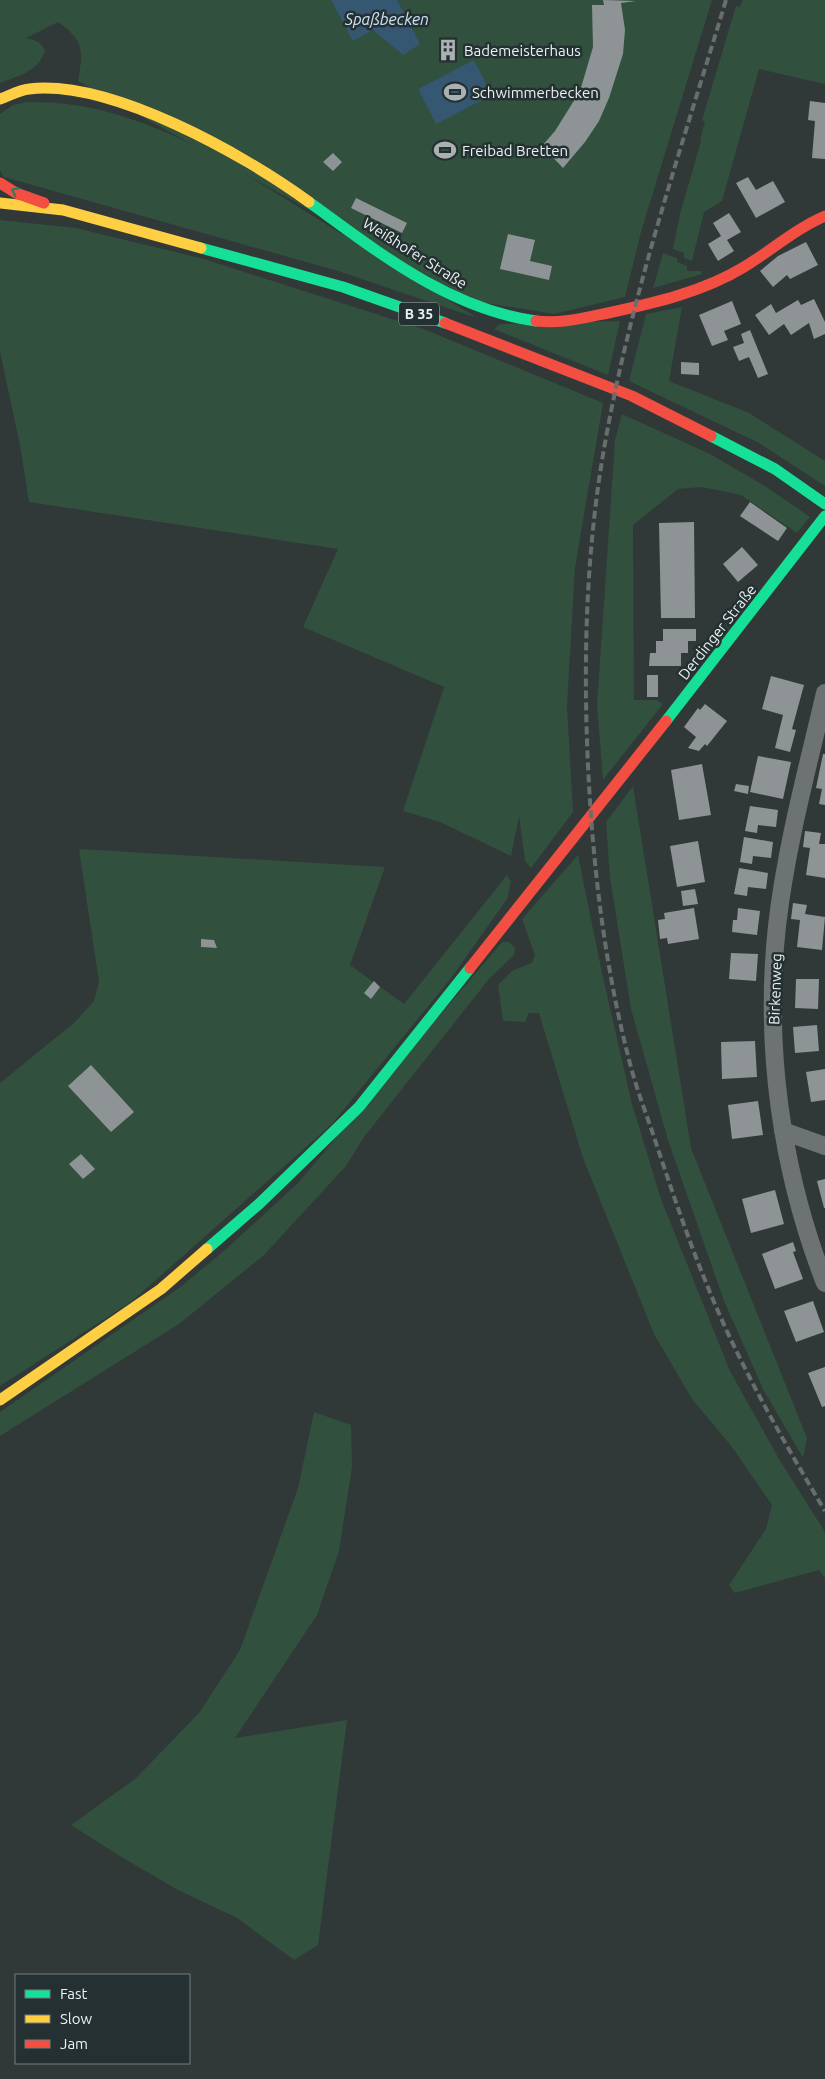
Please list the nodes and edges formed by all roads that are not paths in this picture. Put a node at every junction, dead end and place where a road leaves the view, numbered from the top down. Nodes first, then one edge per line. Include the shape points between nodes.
1 (0, 99) edge
2 (0, 183) edge
3 (0, 203) edge
4 (63, 210) junction
5 (825, 216) edge
6 (825, 504) edge
7 (825, 516) edge
8 (825, 693) edge
9 (783, 1131) junction
10 (825, 1146) edge
11 (825, 1283) edge
12 (0, 1400) edge

1 - 5 main road, Weißhofer Straße via 28,89 69,90 135,109 204,136 271,175 398,263 468,304 533,321 561,322 583,318 658,302 687,292 731,274 797,230
4 -> 2 main road
3 - 4 main road, B 35
4 - 6 main road, B 35 via 343,287 457,328 632,396 775,469
7 - 12 main road, Derdinger Straße via 632,765 359,1107 266,1197 161,1288
8 - 9 street, Birkenweg via 798,805 777,926 773,1012 776,1079
9 - 10 street
9 - 11 street, Birkenweg via 793,1181

